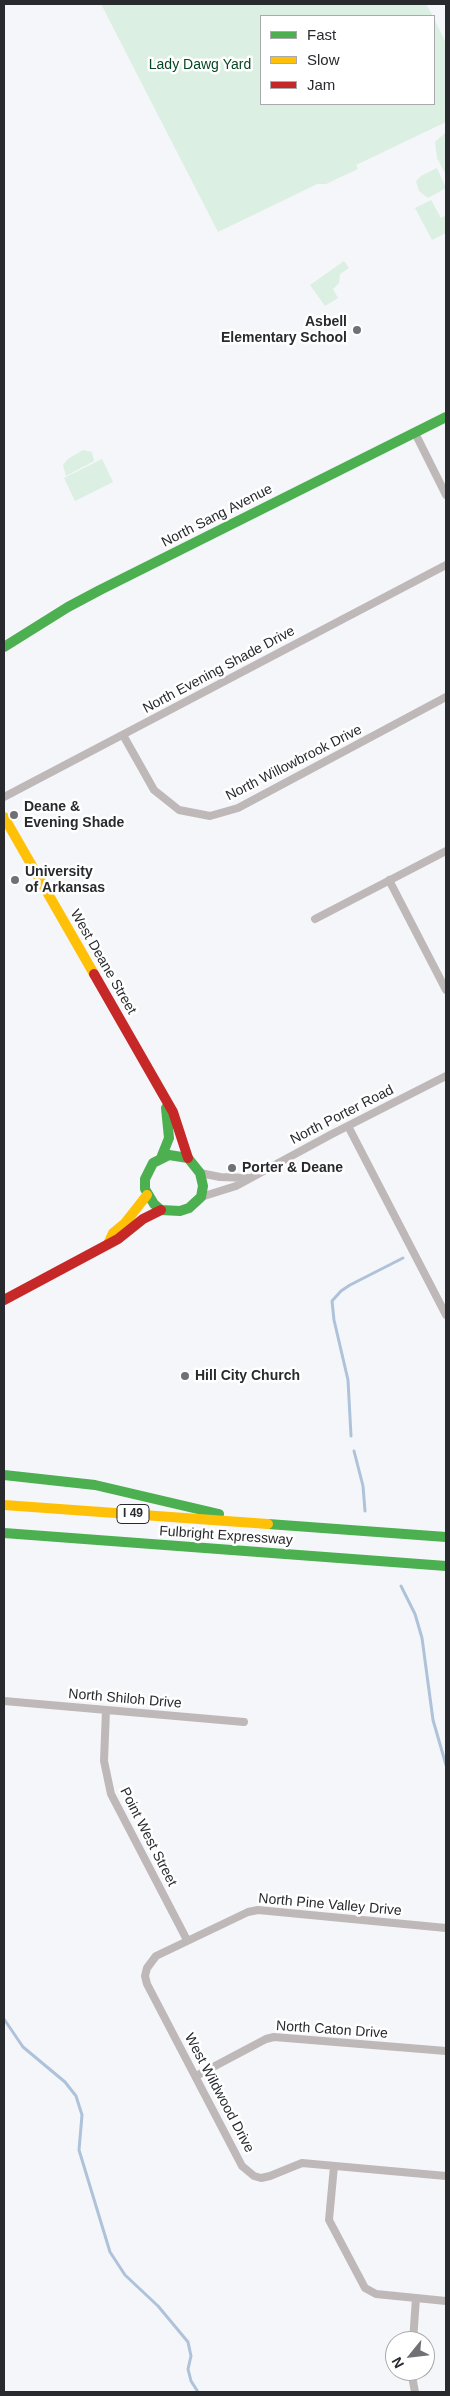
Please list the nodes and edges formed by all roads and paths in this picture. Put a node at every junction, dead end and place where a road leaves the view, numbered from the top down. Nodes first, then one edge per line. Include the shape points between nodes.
1 (446, 417) edge
2 (415, 432) junction
3 (446, 495) edge
4 (446, 565) edge
5 (4, 647) edge
6 (446, 697) edge
7 (123, 735) junction
8 (4, 797) edge
9 (4, 817) edge
10 (446, 851) edge
11 (389, 880) junction
12 (315, 920) dead end
13 (446, 990) edge
14 (446, 1076) edge
15 (163, 1095) junction
16 (348, 1126) junction
17 (160, 1158) junction
18 (188, 1158) junction
19 (200, 1173) junction
20 (249, 1178) junction
21 (147, 1195) junction
22 (201, 1197) junction
23 (161, 1210) junction
24 (108, 1244) junction
25 (4, 1300) edge
26 (446, 1315) edge
27 (4, 1474) edge
28 (4, 1505) edge
29 (262, 1524) junction
30 (4, 1533) edge
31 (446, 1537) edge
32 (446, 1566) edge
33 (4, 1701) edge
34 (106, 1710) junction
35 (244, 1722) dead end
36 (446, 1928) edge
37 (187, 1940) junction
38 (446, 2051) edge
39 (196, 2076) junction
40 (334, 2166) junction
41 (446, 2176) edge
42 (416, 2298) junction
43 (446, 2301) edge
44 (414, 2331) edge

1 - 2 main road, North Sang Avenue
2 - 3 street
2 - 5 main road, North Sang Avenue via 100,590
4 - 7 street, North Evening Shade Drive
6 - 7 street, North Willowbrook Drive via 238,808 210,816 179,810 154,790
7 - 8 street, North Evening Shade Drive
9 - 15 main road, West Deane Street
10 - 11 street
11 - 12 street
11 - 13 street
14 - 16 street, North Porter Road
15 - 17 main road, West Deane Street via 169,1138
15 - 18 main road, West Deane Street via 173,1112
16 - 20 street, North Porter Road
16 - 26 street
17 - 18 main road via 169,1155
17 - 21 main road via 148,1171 145,1180
18 - 19 main road
19 - 20 street, North Porter Road
19 - 22 main road
20 - 22 street, North Porter Road via 236,1186
21 - 23 main road
21 - 24 main road via 113,1233
22 - 23 main road via 180,1211
23 - 24 main road
24 - 25 main road
27 - 29 main road via 95,1486
28 - 29 main road, Fulbright Expressway / I 49
29 - 31 main road, Fulbright Expressway / I 49
30 - 32 main road, Fulbright Expressway / I 49
33 - 34 street, North Shiloh Drive
34 - 35 street, North Shiloh Drive
34 - 37 street, Point West Street via 104,1761 111,1794
36 - 37 street, North Pine Valley Drive via 258,1910 238,1914
37 - 39 street, West Wildwood Drive via 156,1956 145,1976
38 - 39 street, North Caton Drive via 274,2037 266,2038
39 - 40 street, West Wildwood Drive via 242,2166 254,2176 270,2176 302,2163
40 - 41 street, West Wildwood Drive
40 - 42 street via 329,2220 361,2283 376,2294
42 - 43 street
42 - 44 street

